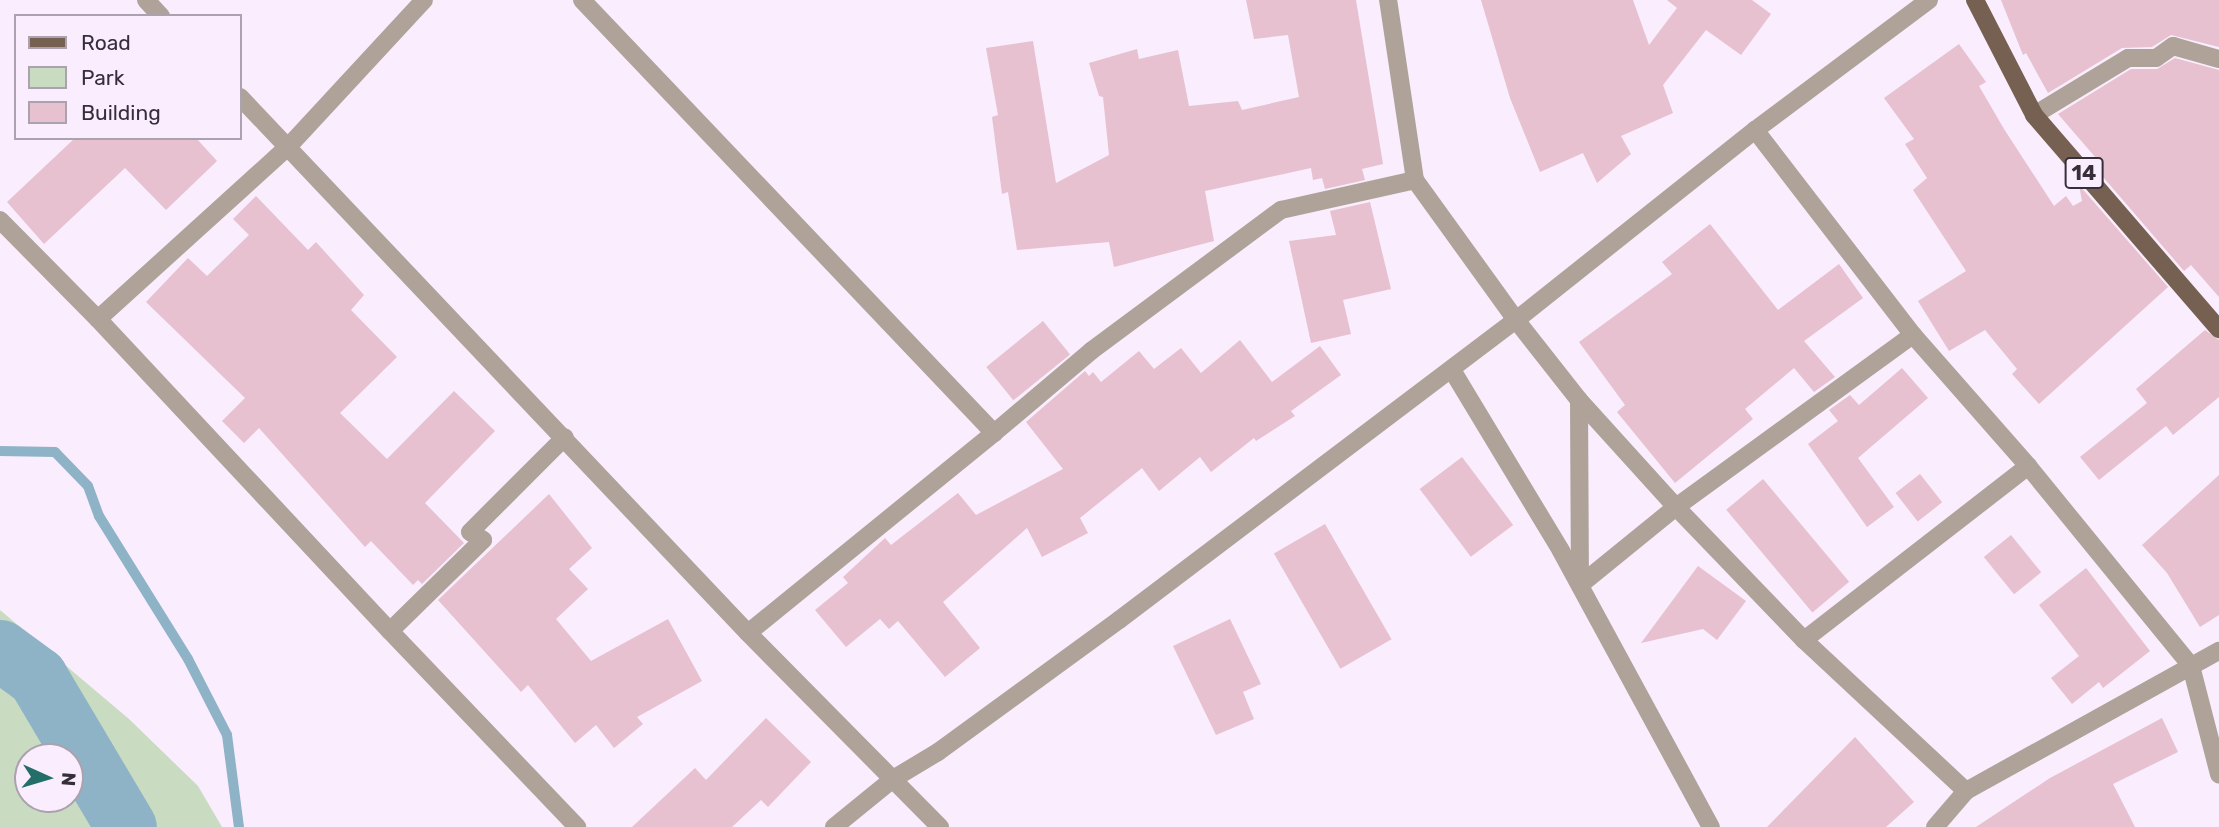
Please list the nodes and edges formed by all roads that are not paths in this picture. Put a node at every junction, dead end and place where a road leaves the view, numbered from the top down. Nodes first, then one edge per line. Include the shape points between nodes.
1 (146, 0) edge
2 (424, 0) edge
3 (582, 0) edge
4 (1388, 0) edge
5 (1929, 0) edge
6 (1975, 0) edge
7 (159, 14) edge
8 (2219, 59) edge
9 (242, 99) edge
10 (2034, 115) junction
11 (1755, 130) junction
12 (288, 147) junction
13 (1415, 180) junction
14 (0, 220) edge
15 (98, 319) junction
16 (1516, 320) junction
17 (2219, 328) edge
18 (1913, 335) junction
19 (1452, 370) junction
20 (1579, 400) junction
21 (994, 433) junction
22 (565, 437) junction
23 (2028, 466) junction
24 (1676, 507) junction
25 (1580, 586) junction
26 (390, 631) junction
27 (748, 633) junction
28 (1804, 640) junction
29 (2219, 651) edge
30 (2191, 666) junction
31 (2219, 774) edge
32 (893, 779) junction
33 (1965, 791) junction
34 (577, 827) edge
35 (834, 827) edge
36 (940, 827) edge
37 (1711, 827) edge
38 (1935, 827) edge

1 - 7 street
2 - 12 street
3 - 21 street
4 - 13 street
5 - 11 street
6 - 10 main road, 14
8 - 10 street via 2173,46 2157,58 2128,58
9 - 12 street
10 - 17 main road, 14
11 - 16 street
11 - 18 street
12 - 15 street
12 - 22 street
13 - 16 street
13 - 21 street via 1281,211 1091,351
14 - 15 street
15 - 26 street
16 - 19 street
16 - 20 street
18 - 23 street
18 - 24 street
19 - 25 street
19 - 32 street via 950,744
20 - 24 street
20 - 25 street
21 - 27 street
22 - 26 street via 470,532 483,540
22 - 27 street
23 - 28 street
23 - 30 street
24 - 25 street
24 - 28 street
25 - 37 street
26 - 34 street
27 - 32 street
28 - 33 street
29 - 30 street
30 - 31 street
30 - 33 street
32 - 35 street
32 - 36 street
33 - 38 street

